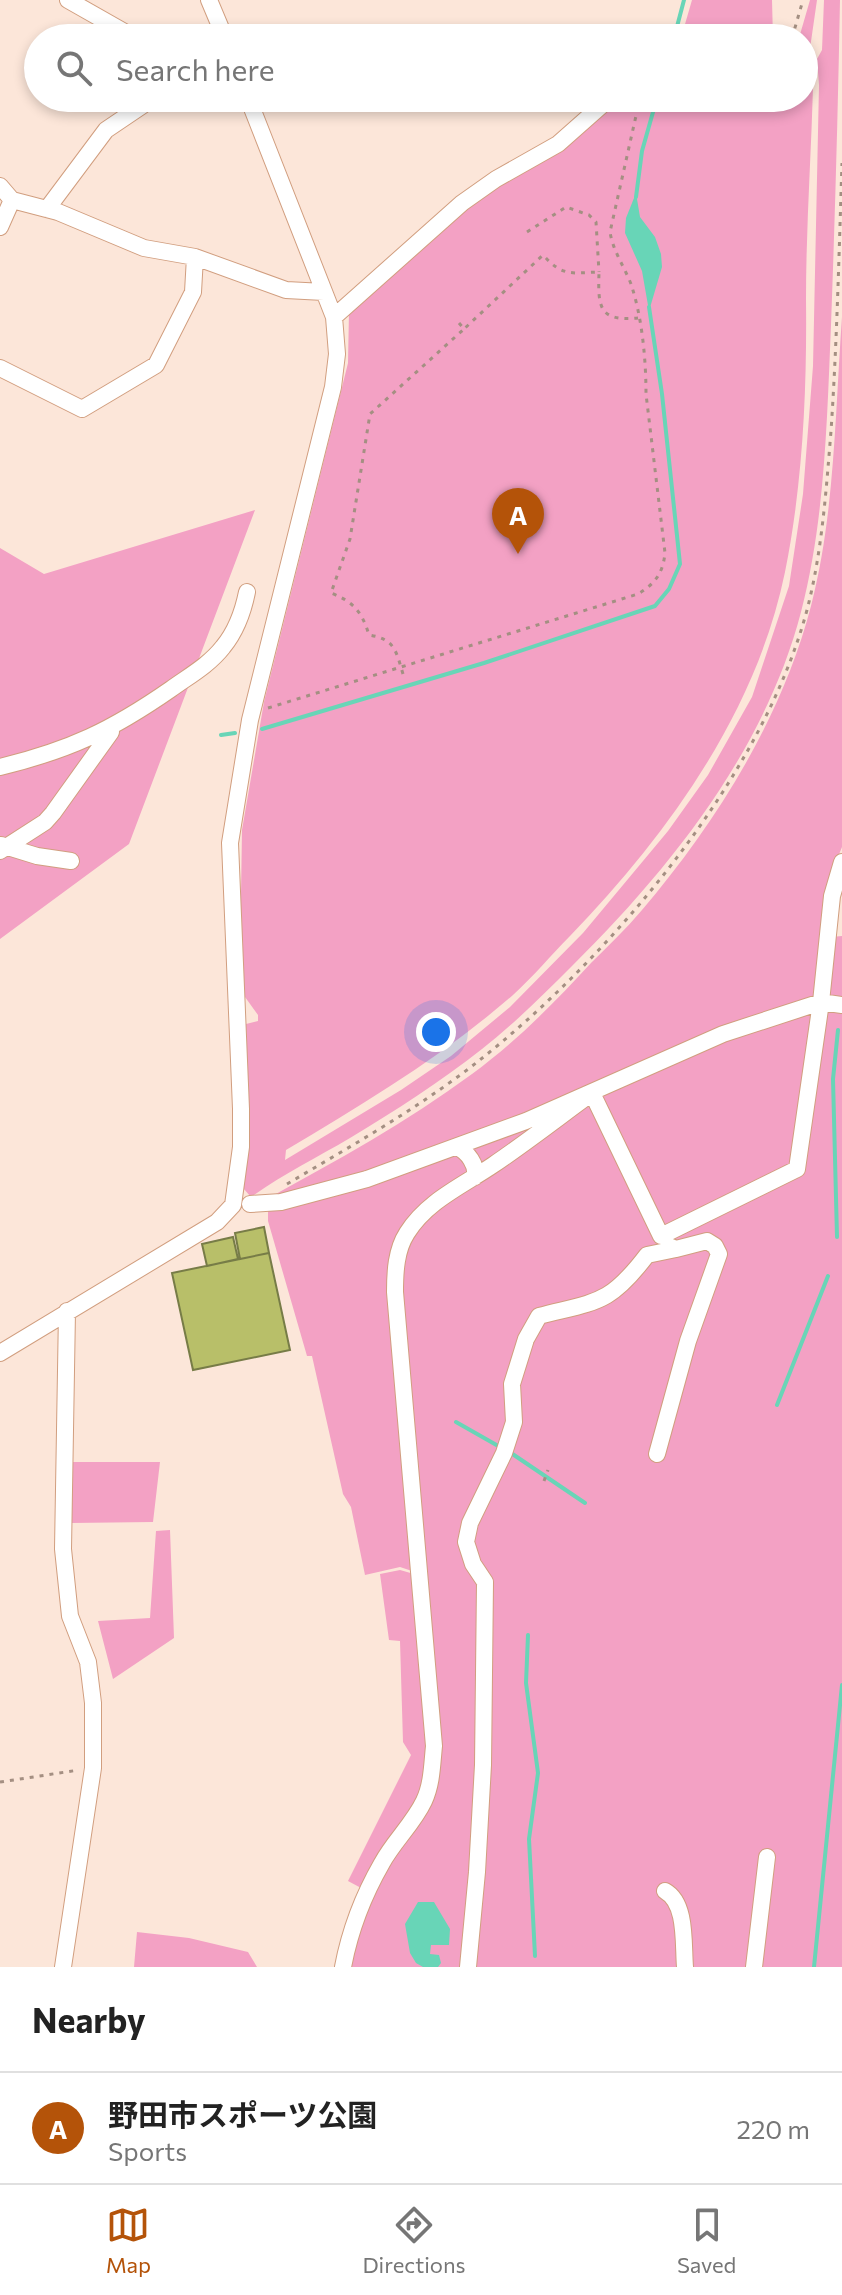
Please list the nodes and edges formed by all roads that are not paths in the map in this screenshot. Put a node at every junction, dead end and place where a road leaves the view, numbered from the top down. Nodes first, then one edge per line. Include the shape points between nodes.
1 (68, 0) edge
2 (209, 0) edge
3 (110, 24) edge
4 (219, 24) edge
5 (133, 112) edge
6 (253, 112) edge
7 (594, 112) edge
8 (0, 186) edge
9 (12, 200) junction
10 (47, 209) junction
11 (0, 227) edge
12 (195, 257) junction
13 (324, 292) junction
14 (334, 317) junction
15 (0, 368) edge
16 (247, 592) dead end
17 (118, 724) junction
18 (0, 767) edge
19 (2, 847) edge
20 (71, 861) dead end
21 (842, 862) edge
22 (835, 932) edge
23 (821, 1002) junction
24 (842, 1005) edge
25 (592, 1093) junction
26 (457, 1147) junction
27 (475, 1177) junction
28 (280, 1188) road end
29 (242, 1204) junction
30 (661, 1236) junction
31 (676, 1249) junction
32 (67, 1311) junction
33 (0, 1353) edge
34 (657, 1454) dead end
35 (767, 1857) dead end
36 (665, 1891) dead end
37 (63, 1967) edge
38 (343, 1967) edge
39 (468, 1967) edge
40 (685, 1967) edge
41 (754, 1967) edge

1 - 3 street
2 - 4 street
5 - 10 street via 106,130
6 - 13 street
7 - 14 street via 558,144 462,203
8 - 9 street
9 - 10 street
9 - 11 street
10 - 12 street via 144,248
12 - 13 street via 286,290
12 - 15 street via 193,292 156,365 82,409
13 - 14 street
14 - 29 street via 333,387 252,713 230,843
16 - 17 street via 236,628 206,665
17 - 18 street via 95,737
17 - 19 street via 45,822
19 - 20 street
21 - 22 street via 832,896
22 - 23 street
23 - 24 street
23 - 25 street via 723,1034
23 - 30 street via 797,1169
25 - 26 street
25 - 27 street
25 - 30 street
26 - 27 street via 475,1167
26 - 29 street via 335,1189 281,1202
27 - 38 street via 437,1200 414,1223 401,1246 395,1274 434,1746 425,1800 369,1887
28 - 29 street
29 - 32 street
30 - 31 street
31 - 34 street via 707,1241 719,1254
31 - 39 street via 647,1255 625,1284 604,1300 539,1316 512,1384 514,1422 470,1523 466,1542 485,1582 483,1765
32 - 33 street
32 - 37 street via 63,1549 70,1616 88,1662 93,1768
35 - 41 street
36 - 40 street via 680,1909

